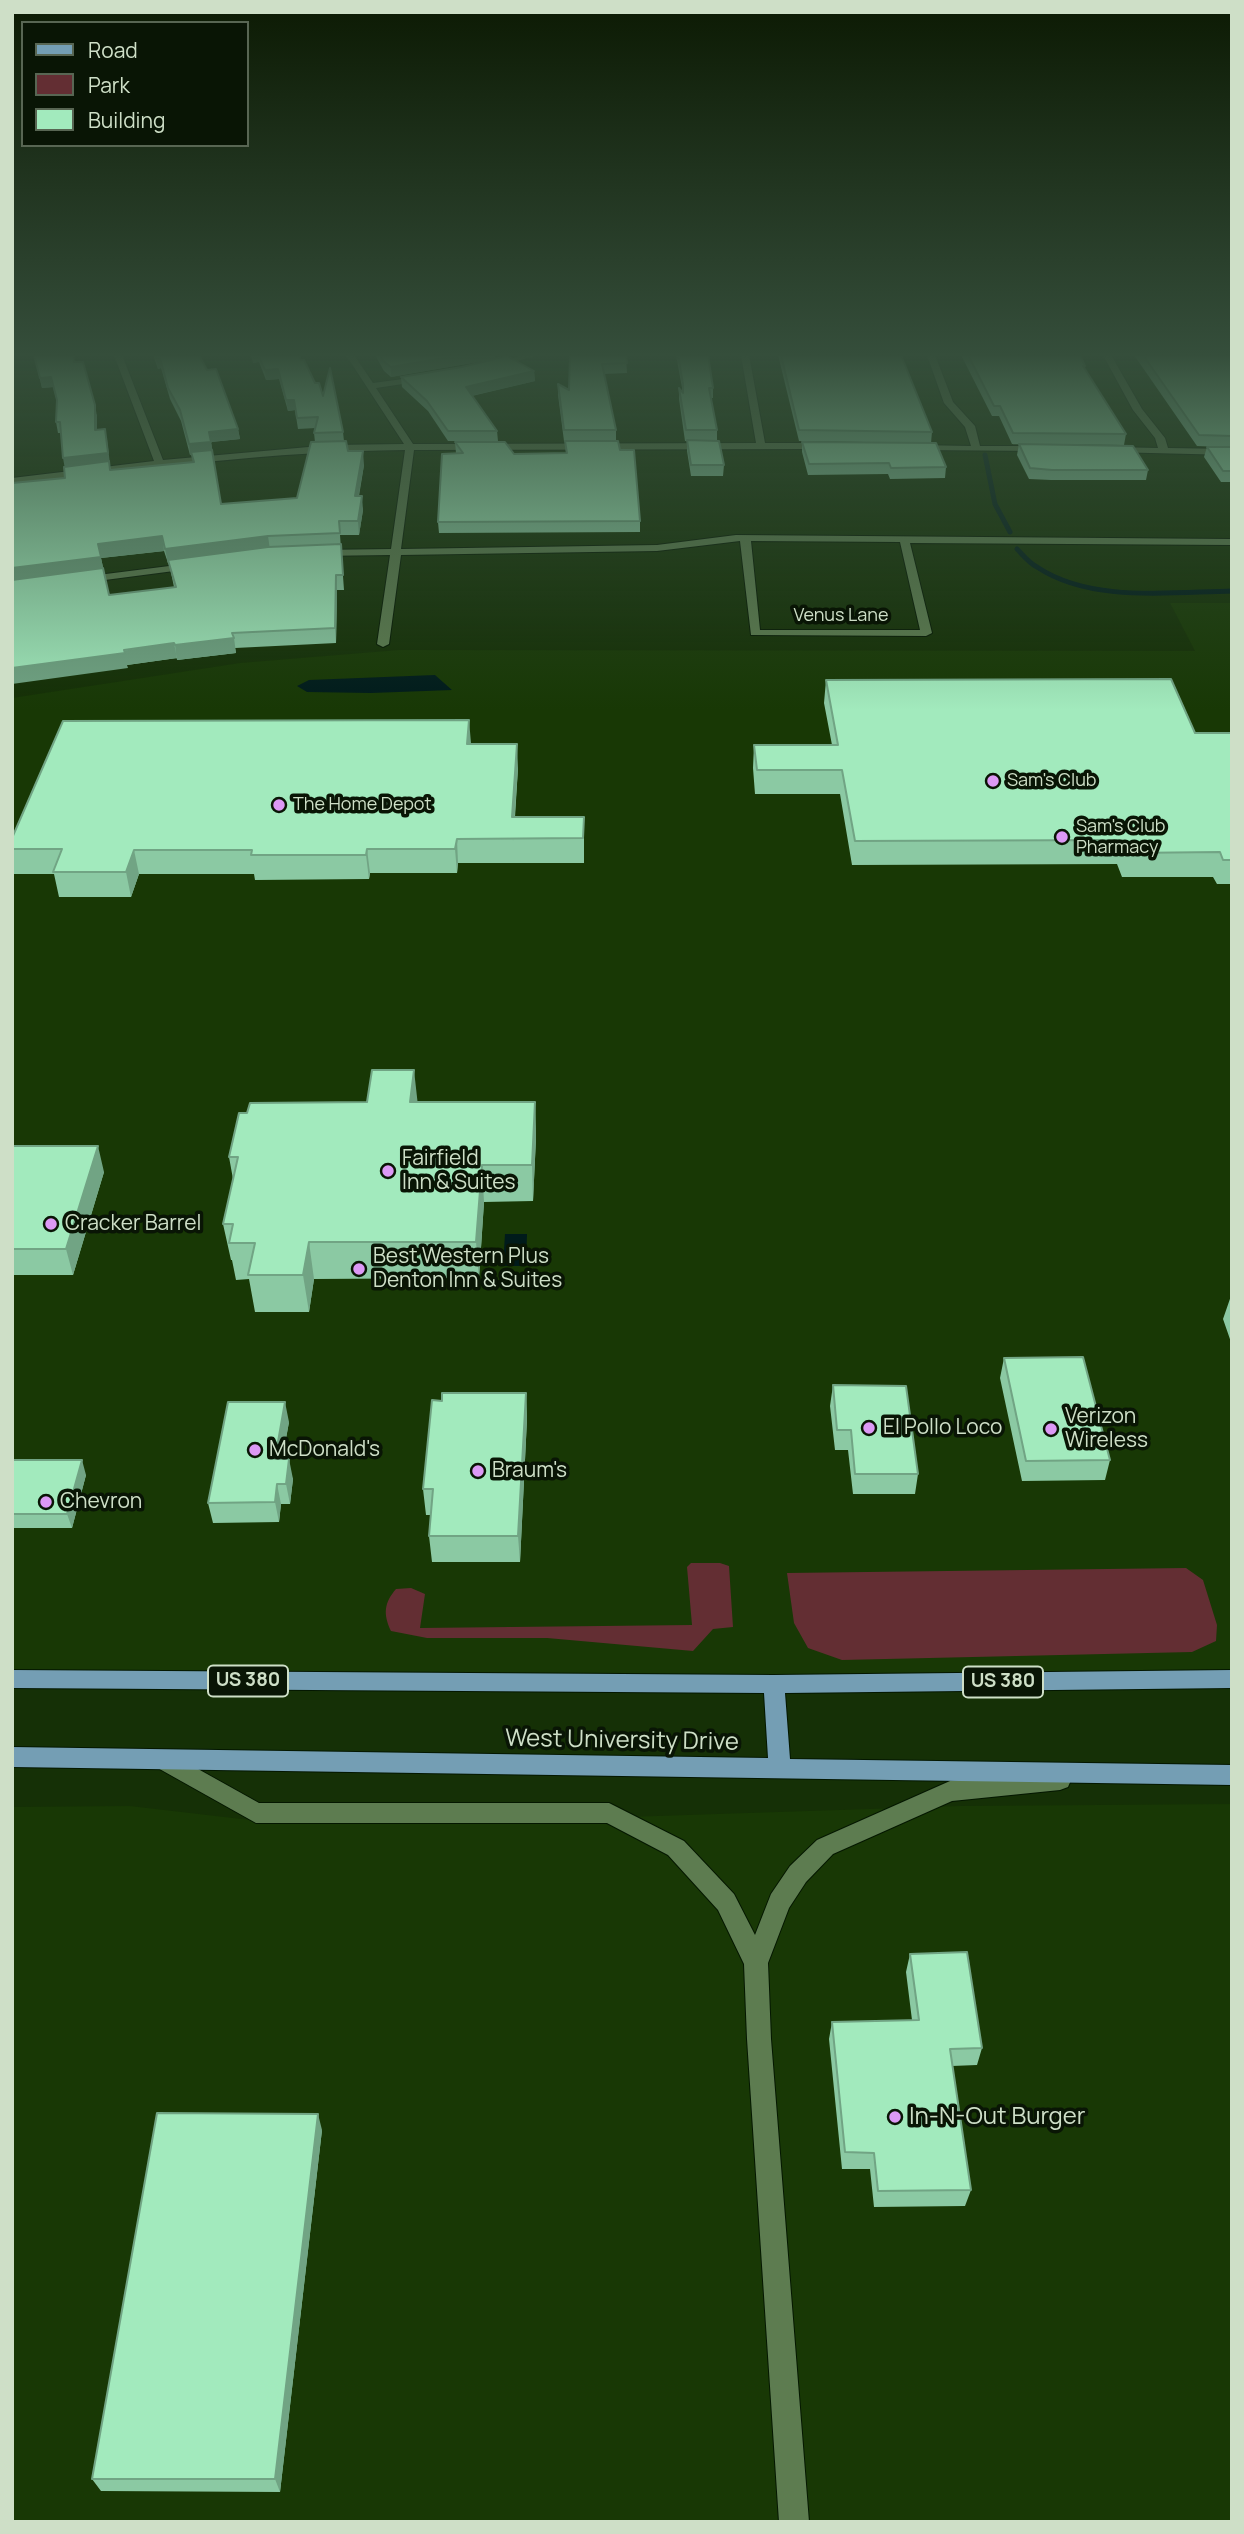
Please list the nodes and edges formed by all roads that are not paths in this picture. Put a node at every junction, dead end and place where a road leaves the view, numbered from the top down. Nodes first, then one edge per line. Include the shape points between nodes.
1 (79, 473) edge
2 (407, 473) edge
3 (12, 481) edge
4 (745, 538) junction
5 (904, 539) junction
6 (1232, 542) edge
7 (397, 551) junction
8 (312, 553) edge
9 (206, 564) edge
10 (65, 583) edge
11 (383, 643) dead end
12 (12, 1679) edge
13 (1232, 1679) edge
14 (774, 1684) junction
15 (12, 1757) edge
16 (164, 1760) junction
17 (779, 1769) junction
18 (1123, 1774) junction
19 (1232, 1775) edge
20 (756, 1963) junction
21 (794, 2522) edge

1 - 3 street
2 - 7 street
4 - 5 street
4 - 5 street, Venus Lane via 755,633 926,633
4 - 7 street via 657,548
5 - 6 street
7 - 8 street
7 - 11 street
9 - 10 street
12 - 14 main road, US 380
13 - 14 main road, US 380
14 - 17 main road
15 - 16 main road, West University Drive
16 - 17 main road, West University Drive
16 - 20 street via 256,1812 609,1813 676,1848 726,1902
17 - 18 main road, West University Drive
18 - 19 main road, West University Drive
18 - 20 street via 950,1791 825,1847 779,1902
20 - 21 street

